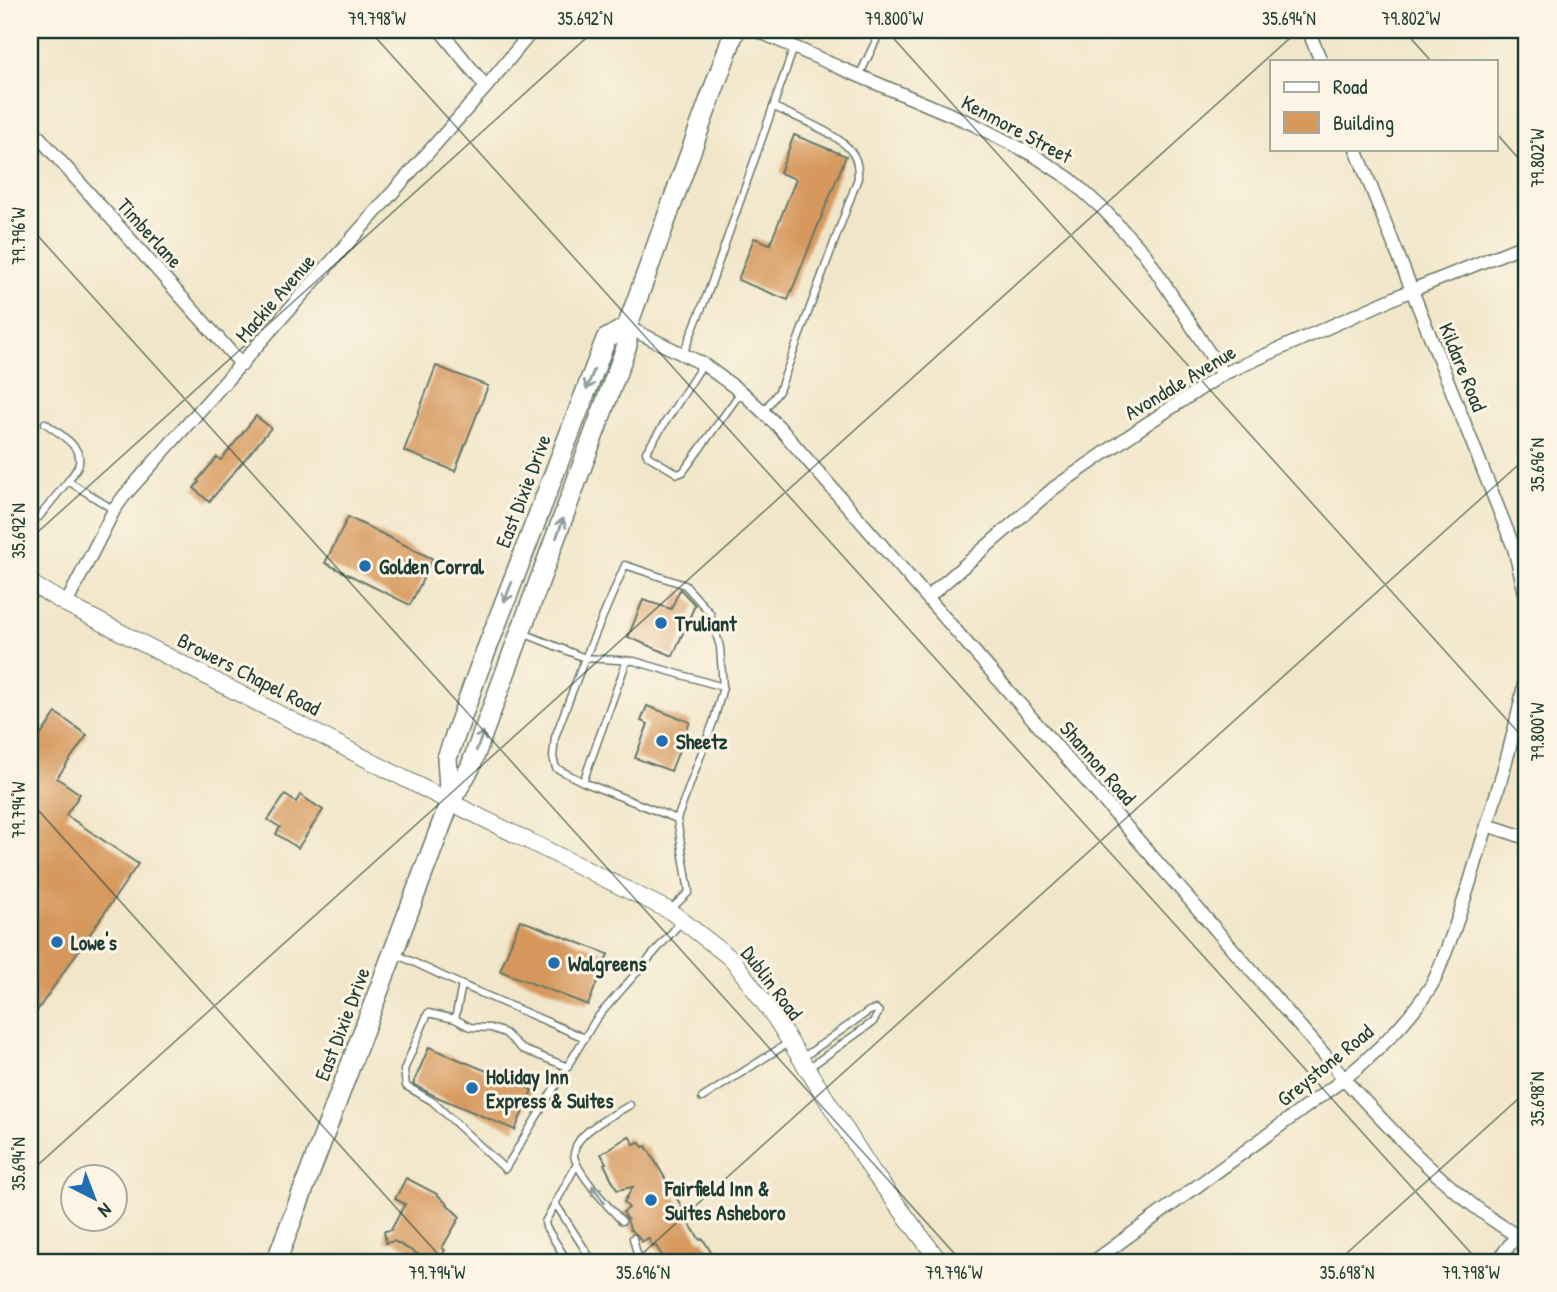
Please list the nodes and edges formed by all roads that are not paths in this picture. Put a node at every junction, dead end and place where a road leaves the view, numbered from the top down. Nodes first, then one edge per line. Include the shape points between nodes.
1 (440, 30) edge
2 (533, 30) edge
3 (735, 30) edge
4 (756, 30) edge
5 (881, 30) edge
6 (1308, 30) edge
7 (794, 47) junction
8 (1321, 60) edge
9 (859, 76) junction
10 (486, 87) junction
11 (774, 107) junction
12 (30, 127) edge
13 (1356, 150) edge
14 (1527, 244) edge
15 (1412, 290) junction
16 (627, 327) junction
17 (683, 354) junction
18 (703, 364) junction
19 (242, 365) junction
20 (1223, 374) junction
21 (741, 392) junction
22 (763, 412) junction
23 (45, 423) dead end
24 (68, 481) junction
25 (114, 510) junction
26 (30, 520) edge
27 (30, 583) edge
28 (928, 597) junction
29 (1527, 601) edge
30 (66, 604) junction
31 (521, 632) junction
32 (585, 658) junction
33 (627, 660) junction
34 (1527, 668) edge
35 (723, 687) junction
36 (583, 782) junction
37 (450, 802) junction
38 (677, 819) junction
39 (1487, 825) junction
40 (1527, 838) edge
41 (676, 915) junction
42 (393, 953) junction
43 (462, 985) junction
44 (455, 1019) junction
45 (585, 1038) junction
46 (790, 1041) junction
47 (804, 1064) junction
48 (568, 1067) junction
49 (1344, 1079) junction
50 (702, 1098) dead end
51 (630, 1105) dead end
52 (577, 1164) junction
53 (555, 1203) junction
54 (622, 1221) dead end
55 (633, 1238) dead end
56 (1522, 1238) edge
57 (276, 1262) edge
58 (568, 1262) edge
59 (593, 1262) edge
60 (639, 1262) edge
61 (940, 1262) edge
62 (1093, 1262) edge
63 (1497, 1262) edge

1 - 10 street
2 - 10 street, Mackie Avenue
3 - 16 main road, East Dixie Drive
4 - 7 street, Kenmore Street
5 - 9 lane
6 - 8 street
7 - 9 street, Kenmore Street
7 - 11 lane
9 - 20 street, Kenmore Street via 997,135 1070,179 1145,254
10 - 19 street, Mackie Avenue
11 - 17 lane
11 - 22 lane via 850,149 859,178 779,391
12 - 19 street, Timberlane
13 - 15 street, Kildare Road
14 - 15 street, Avondale Avenue
15 - 20 street, Avondale Avenue
15 - 29 street, Kildare Road via 1514,548
16 - 17 street, Shannon Road
31 -> 16 main road, East Dixie Drive via 627,345
16 -> 37 main road, East Dixie Drive via 606,339 479,669 447,758
17 - 18 street, Shannon Road
18 - 21 street, Shannon Road
18 - 21 lane via 646,452 648,456 678,474 683,472
19 - 25 street, Mackie Avenue
20 - 28 street, Avondale Avenue via 1054,488
21 - 22 street, Shannon Road
22 - 28 street, Shannon Road
23 - 24 lane via 77,452 79,466
24 - 25 lane
24 - 26 lane via 39,517
25 - 30 street, Mackie Avenue
27 - 30 street, Browers Chapel Road
28 - 49 street, Shannon Road
30 - 37 street, Browers Chapel Road
31 - 32 lane
37 -> 31 main road, East Dixie Drive via 470,768
32 - 33 lane
32 - 35 lane via 625,565 685,585 710,613 720,647
32 - 36 lane via 555,737 553,757 556,768
33 - 35 lane
33 - 36 lane
34 - 39 street
35 - 38 lane
36 - 38 lane
37 - 41 street, Dublin Road
37 - 42 main road, East Dixie Drive
38 - 41 lane via 689,892
39 - 40 street
39 - 49 street, Greystone Road via 1433,984 1376,1053
41 - 45 lane
41 - 46 street, Dublin Road via 733,960
42 - 43 lane
42 - 57 main road, East Dixie Drive
43 - 44 lane
43 - 45 lane
44 - 48 lane via 470,1027 505,1033 522,1049
44 - 48 lane via 428,1013 404,1070 406,1086 432,1101 505,1169
45 - 48 lane
46 - 47 street, Dublin Road
46 - 50 lane
47 - 47 lane via 869,1010 879,1012 873,1023
47 - 61 street, Dublin Road via 872,1171
49 - 56 street, Shannon Road via 1441,1180
49 - 62 street, Greystone Road
51 - 52 lane via 585,1133 576,1144
52 - 53 lane
54 -> 52 lane
53 - 58 lane via 546,1227
53 - 59 lane
55 - 60 lane
56 - 63 street

